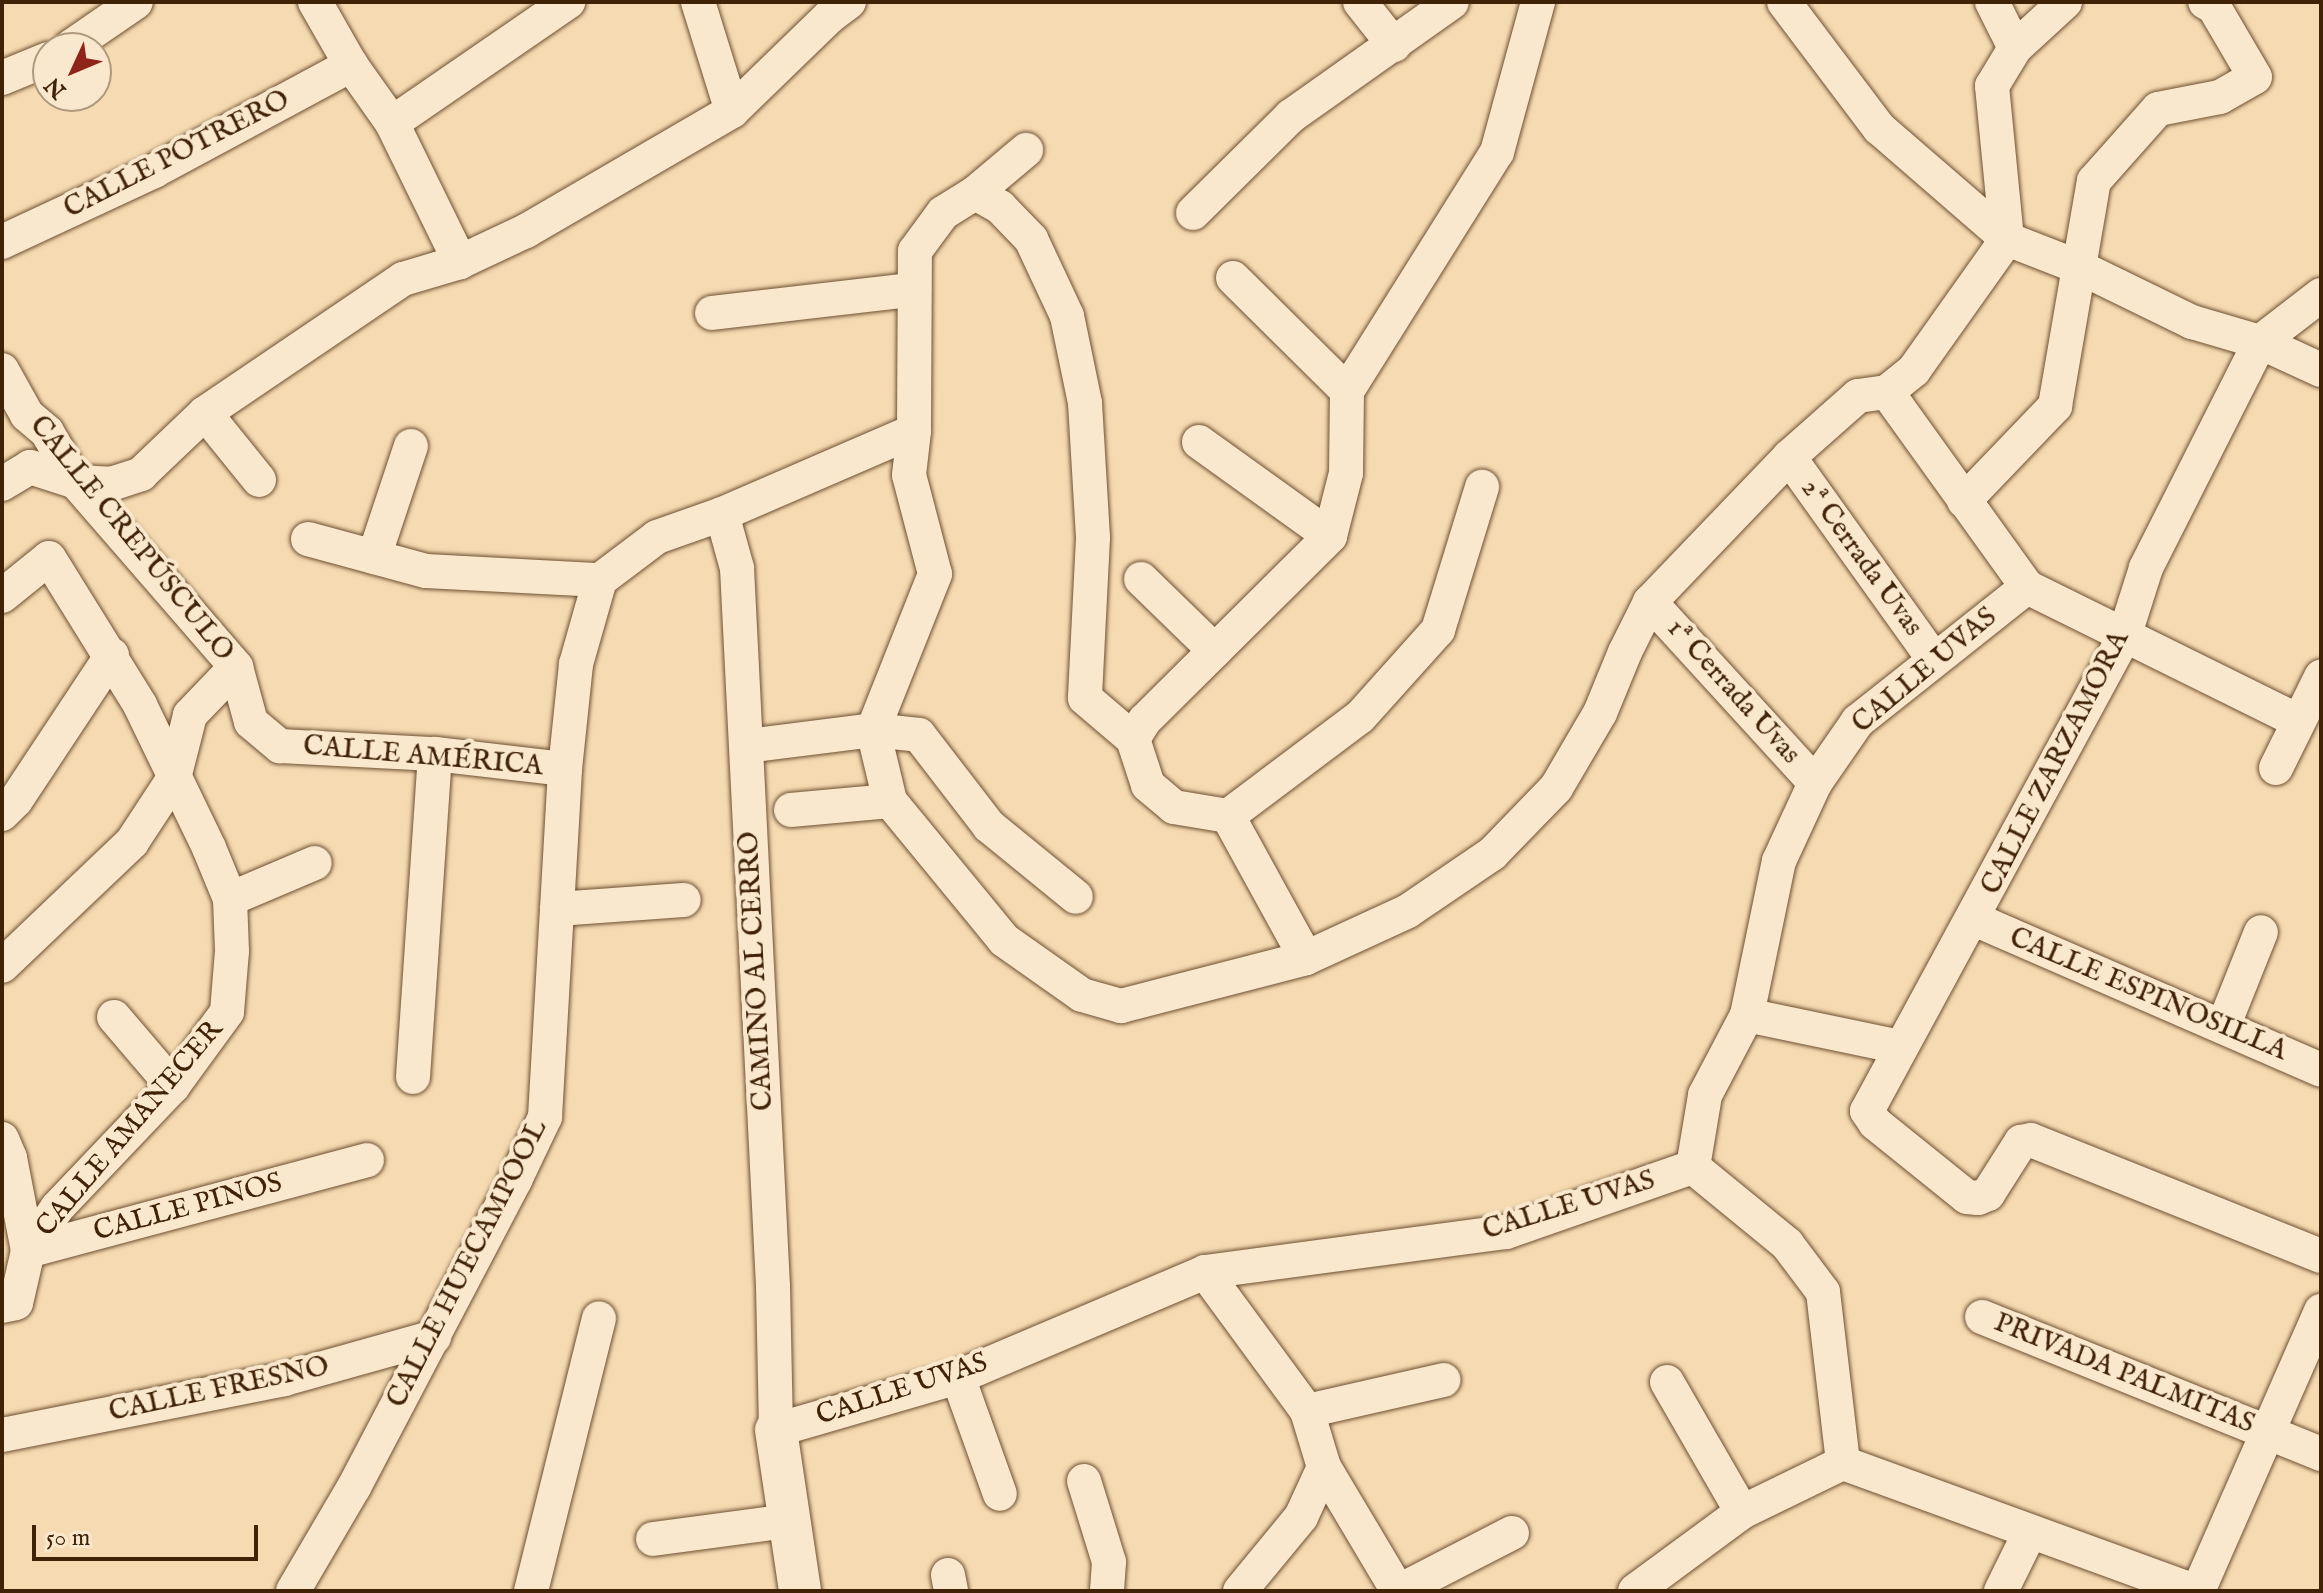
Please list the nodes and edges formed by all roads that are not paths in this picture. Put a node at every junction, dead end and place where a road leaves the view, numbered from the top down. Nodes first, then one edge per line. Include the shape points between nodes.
1 (136, 2) edge
2 (315, 2) edge
3 (568, 2) edge
4 (698, 2) edge
5 (849, 2) edge
6 (1360, 2) edge
7 (1452, 2) edge
8 (1538, 2) edge
9 (1784, 2) edge
10 (1992, 2) edge
11 (2065, 2) edge
12 (2205, 2) edge
13 (92, 32) edge
14 (1394, 45) junction
15 (2015, 48) junction
16 (351, 65) junction
17 (32, 66) edge
18 (2, 78) edge
19 (732, 111) junction
20 (392, 123) junction
21 (1026, 150) dead end
22 (975, 193) junction
23 (1193, 213) dead end
24 (2007, 239) junction
25 (2, 242) edge
26 (460, 262) junction
27 (2079, 267) junction
28 (1233, 278) dead end
29 (912, 290) junction
30 (2321, 295) edge
31 (712, 313) dead end
32 (2260, 342) junction
33 (2, 370) edge
34 (2321, 370) edge
35 (1347, 391) junction
36 (1887, 392) junction
37 (205, 413) junction
38 (914, 431) junction
39 (1199, 442) dead end
40 (411, 446) dead end
41 (1789, 457) junction
42 (259, 480) dead end
43 (76, 482) junction
44 (2, 484) edge
45 (1482, 487) dead end
46 (1964, 501) junction
47 (722, 514) junction
48 (1330, 536) junction
49 (308, 539) dead end
50 (374, 557) junction
51 (1141, 579) dead end
52 (600, 580) junction
53 (2027, 587) junction
54 (2, 596) edge
55 (1650, 602) junction
56 (2124, 637) junction
57 (1215, 651) junction
58 (112, 655) junction
59 (1933, 658) junction
60 (236, 667) junction
61 (2321, 677) edge
62 (2298, 721) junction
63 (873, 730) junction
64 (1133, 739) junction
65 (280, 746) joint
66 (747, 746) junction
67 (435, 754) junction
68 (2276, 768) dead end
69 (565, 769) junction
70 (174, 778) junction
71 (1815, 783) junction
72 (890, 801) junction
73 (791, 810) dead end
74 (2, 814) edge
75 (1228, 816) junction
76 (315, 863) dead end
77 (1076, 897) dead end
78 (230, 899) junction
79 (684, 900) dead end
80 (557, 909) junction
81 (1974, 919) junction
82 (2261, 932) dead end
83 (1306, 958) junction
84 (2, 966) edge
85 (1747, 1015) junction
86 (114, 1017) dead end
87 (2223, 1027) junction
88 (1900, 1047) junction
89 (2321, 1070) edge
90 (413, 1077) dead end
91 (173, 1086) junction
92 (2, 1139) edge
93 (367, 1160) dead end
94 (1693, 1167) junction
95 (28, 1251) junction
96 (2321, 1256) edge
97 (1205, 1272) junction
98 (2, 1306) edge
99 (2321, 1311) edge
100 (1982, 1317) dead end
101 (599, 1318) dead end
102 (434, 1337) junction
103 (958, 1377) junction
104 (1444, 1380) dead end
105 (1667, 1382) dead end
106 (1307, 1411) junction
107 (776, 1430) junction
108 (2267, 1431) junction
109 (2, 1435) edge
110 (2321, 1454) edge
111 (1843, 1463) junction
112 (1324, 1467) junction
113 (1084, 1481) dead end
114 (1000, 1494) dead end
115 (1742, 1512) junction
116 (788, 1521) junction
117 (2030, 1532) junction
118 (1512, 1533) dead end
119 (653, 1539) dead end
120 (293, 1591) edge
121 (531, 1591) edge
122 (800, 1591) edge
123 (1107, 1591) edge
124 (1240, 1591) edge
125 (1399, 1591) edge
126 (1635, 1591) edge
127 (2001, 1591) edge
128 (2196, 1591) edge

1 - 13 street
2 - 16 street
3 - 20 street
4 - 19 street
5 - 19 street
6 - 14 street
7 - 14 street
8 - 35 street via 1497,152
9 - 24 street via 1879,128
10 - 15 street
11 - 15 street
12 - 27 street via 2214,7 2255,77 2220,97 2158,109 2094,181
14 - 23 street via 1291,116
15 - 24 street via 1992,86
16 - 20 street
16 - 25 street, CALLE POTRERO via 154,171
17 - 18 street
19 - 26 street via 526,231
20 - 26 street
21 - 22 street
22 - 29 street via 943,213 915,251
22 - 64 street via 1000,207 1031,239 1067,316 1085,403 1093,538 1085,698
24 - 27 street
24 - 36 street via 1914,370
26 - 37 street via 403,279
27 - 32 street via 2192,322
27 - 46 street via 2055,406
28 - 35 street
29 - 31 street
29 - 38 street
30 - 32 street
32 - 34 street
32 - 56 street, CALLE ZARZAMORA via 2146,568
33 - 43 street, CALLE CREPÚSCULO
35 - 48 street via 1346,473
36 - 41 street via 1858,396
36 - 46 street
37 - 42 street
37 - 43 street via 141,474 111,484
38 - 47 street
38 - 63 street via 909,475 935,574
39 - 48 street
40 - 50 street
41 - 55 street
41 - 59 street, 2ª Cerrada Uvas
43 - 44 street via 30,467
43 - 60 street, CALLE CREPÚSCULO
45 - 75 street via 1438,630 1360,717
46 - 53 street
47 - 52 street via 657,537
47 - 66 street, CAMINO AL CERRO via 737,568
48 - 57 street
49 - 50 street
50 - 52 street via 426,571
51 - 57 street
52 - 69 street, CALLE HUECAMPOOL via 576,664
53 - 56 street
53 - 59 street, CALLE UVAS
54 - 58 street, CALLE AMANECER via 49,558
55 - 71 street, 1ª Cerrada Uvas
55 - 83 street via 1600,713 1556,788 1492,854 1408,911
56 - 62 street
56 - 81 street, CALLE ZARZAMORA
57 - 64 street via 1145,720
58 - 70 street, CALLE AMANECER
58 - 74 street
59 - 71 street, CALLE UVAS via 1858,721
60 - 65 street, CALLE CREPÚSCULO via 251,722
60 - 70 street via 190,715
61 - 62 street
62 - 68 street
63 - 66 street
63 - 72 street
63 - 77 street via 919,735 989,826
64 - 75 street via 1148,785 1174,807
65 - 67 street, CALLE AMÉRICA
66 - 107 street, CAMINO AL CERRO
67 - 69 street, CALLE AMÉRICA
67 - 90 street
69 - 80 street, CALLE HUECAMPOOL
70 - 78 street, CALLE AMANECER
70 - 84 street via 132,842
71 - 85 street, CALLE UVAS via 1779,861
72 - 73 street
72 - 83 street via 1004,940 1082,995 1121,1006
75 - 83 street
76 - 78 street
78 - 91 street, CALLE AMANECER via 227,1012
79 - 80 street
80 - 102 street, CALLE HUECAMPOOL via 545,1117
81 - 87 street, CALLE ESPINOSILLA
81 - 88 street, CALLE ZARZAMORA
82 - 87 street
85 - 88 street
85 - 94 street, CALLE UVAS via 1705,1095
86 - 91 street
87 - 89 street, CALLE ESPINOSILLA
88 - 96 street, CALLE ZARZAMORA via 1867,1111 1967,1197 1988,1194 2025,1139
91 - 95 street, CALLE AMANECER via 57,1208
92 - 95 street
93 - 95 street, CALLE PINOS
94 - 97 street, CALLE UVAS via 1506,1232
94 - 111 street via 1787,1244 1823,1292
95 - 98 street via 16,1303
97 - 103 street, CALLE UVAS
97 - 106 street
99 - 108 street
100 - 108 street, PRIVADA PALMITAS
101 - 121 street
102 - 109 street, CALLE FRESNO via 284,1379
102 - 120 street, CALLE HUECAMPOOL
103 - 107 street, CALLE UVAS
103 - 114 street
104 - 106 street
105 - 115 street
106 - 112 street
107 - 116 street
108 - 110 street, PRIVADA PALMITAS
108 - 128 street
111 - 115 street
111 - 117 street
112 - 124 street via 1301,1517
112 - 125 street
113 - 123 street via 1109,1562
115 - 126 street
116 - 119 street
116 - 122 street
117 - 127 street
117 - 128 street
118 - 125 street

